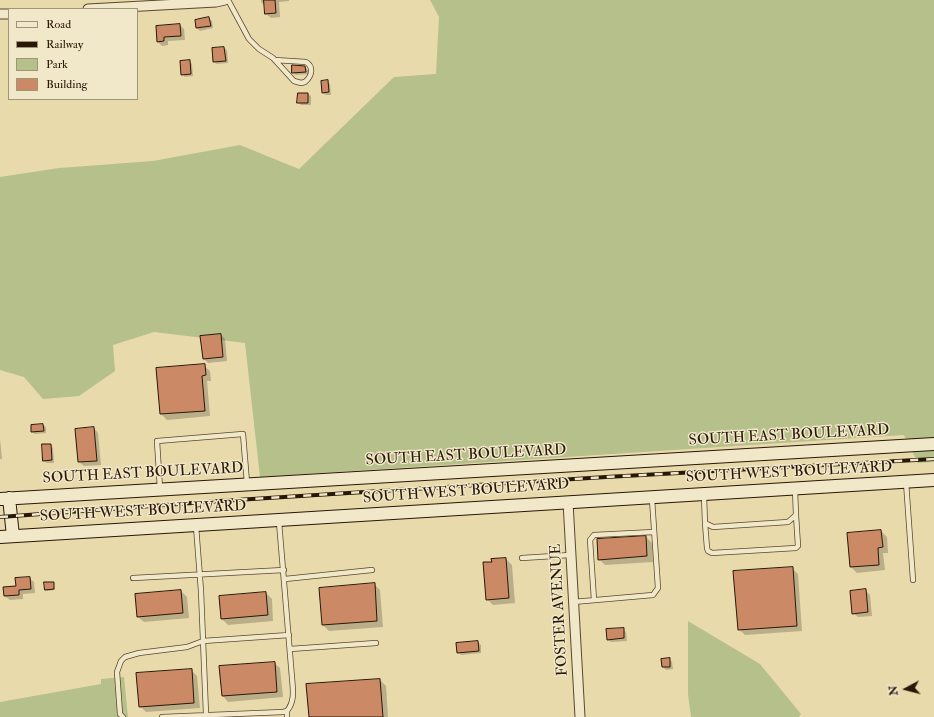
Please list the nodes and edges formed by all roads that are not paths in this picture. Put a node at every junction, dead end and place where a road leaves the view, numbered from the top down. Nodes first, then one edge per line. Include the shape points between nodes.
1 (226, 0) edge
2 (106, 8) edge
3 (275, 60) junction
4 (934, 444) edge
5 (934, 480) edge
6 (906, 482) junction
7 (247, 484) junction
8 (795, 488) junction
9 (160, 489) junction
10 (704, 494) junction
11 (652, 497) junction
12 (5, 498) edge
13 (568, 502) junction
14 (796, 515) junction
15 (279, 520) junction
16 (705, 523) junction
17 (195, 525) junction
18 (654, 532) junction
19 (13, 536) junction
20 (0, 537) edge
21 (570, 555) junction
22 (522, 558) dead end
23 (284, 570) junction
24 (372, 570) dead end
25 (199, 574) junction
26 (133, 578) dead end
27 (285, 579) junction
28 (914, 580) dead end
29 (594, 600) junction
30 (573, 602) junction
31 (289, 635) junction
32 (203, 641) junction
33 (376, 643) dead end
34 (290, 649) junction
35 (287, 711) junction
36 (206, 714) junction
37 (123, 717) edge
38 (162, 717) edge
39 (287, 717) edge
40 (580, 717) edge

1 - 2 street
1 - 3 lane via 249,39
3 - 3 lane via 296,82 305,82 311,73 310,64 306,62
4 - 7 main road, SOUTH EAST BOULEVARD
5 - 6 main road, SOUTH WEST BOULEVARD
6 - 8 main road, SOUTH WEST BOULEVARD
6 - 28 lane
7 - 9 main road, SOUTH EAST BOULEVARD
7 - 9 lane via 244,434 156,441
8 - 10 main road, SOUTH WEST BOULEVARD
8 - 14 lane
9 - 12 main road, SOUTH EAST BOULEVARD
10 - 11 main road, SOUTH WEST BOULEVARD
10 - 16 lane
11 - 13 main road, SOUTH WEST BOULEVARD
11 - 18 lane
12 - 19 main road
13 - 15 main road, SOUTH WEST BOULEVARD
13 - 21 street, FOSTER AVENUE
14 - 16 lane via 788,522 713,527
14 - 16 lane via 796,548 710,553 707,548
15 - 17 main road, SOUTH WEST BOULEVARD
15 - 23 lane
17 - 19 main road, SOUTH WEST BOULEVARD
17 - 25 lane
18 - 29 lane via 658,588 653,595
18 - 29 lane via 594,535 590,540
19 - 20 main road, SOUTH WEST BOULEVARD
21 - 22 lane
21 - 30 street, FOSTER AVENUE
23 - 25 lane
23 - 27 lane
24 - 27 lane
25 - 26 lane
25 - 32 lane
27 - 31 lane
29 - 30 lane
30 - 40 street, FOSTER AVENUE
31 - 32 lane
31 - 34 lane
32 - 36 lane
32 - 37 lane via 187,647 125,657 117,672 120,714
33 - 34 lane
34 - 35 lane via 293,699
35 - 36 lane
35 - 39 lane
36 - 38 lane

